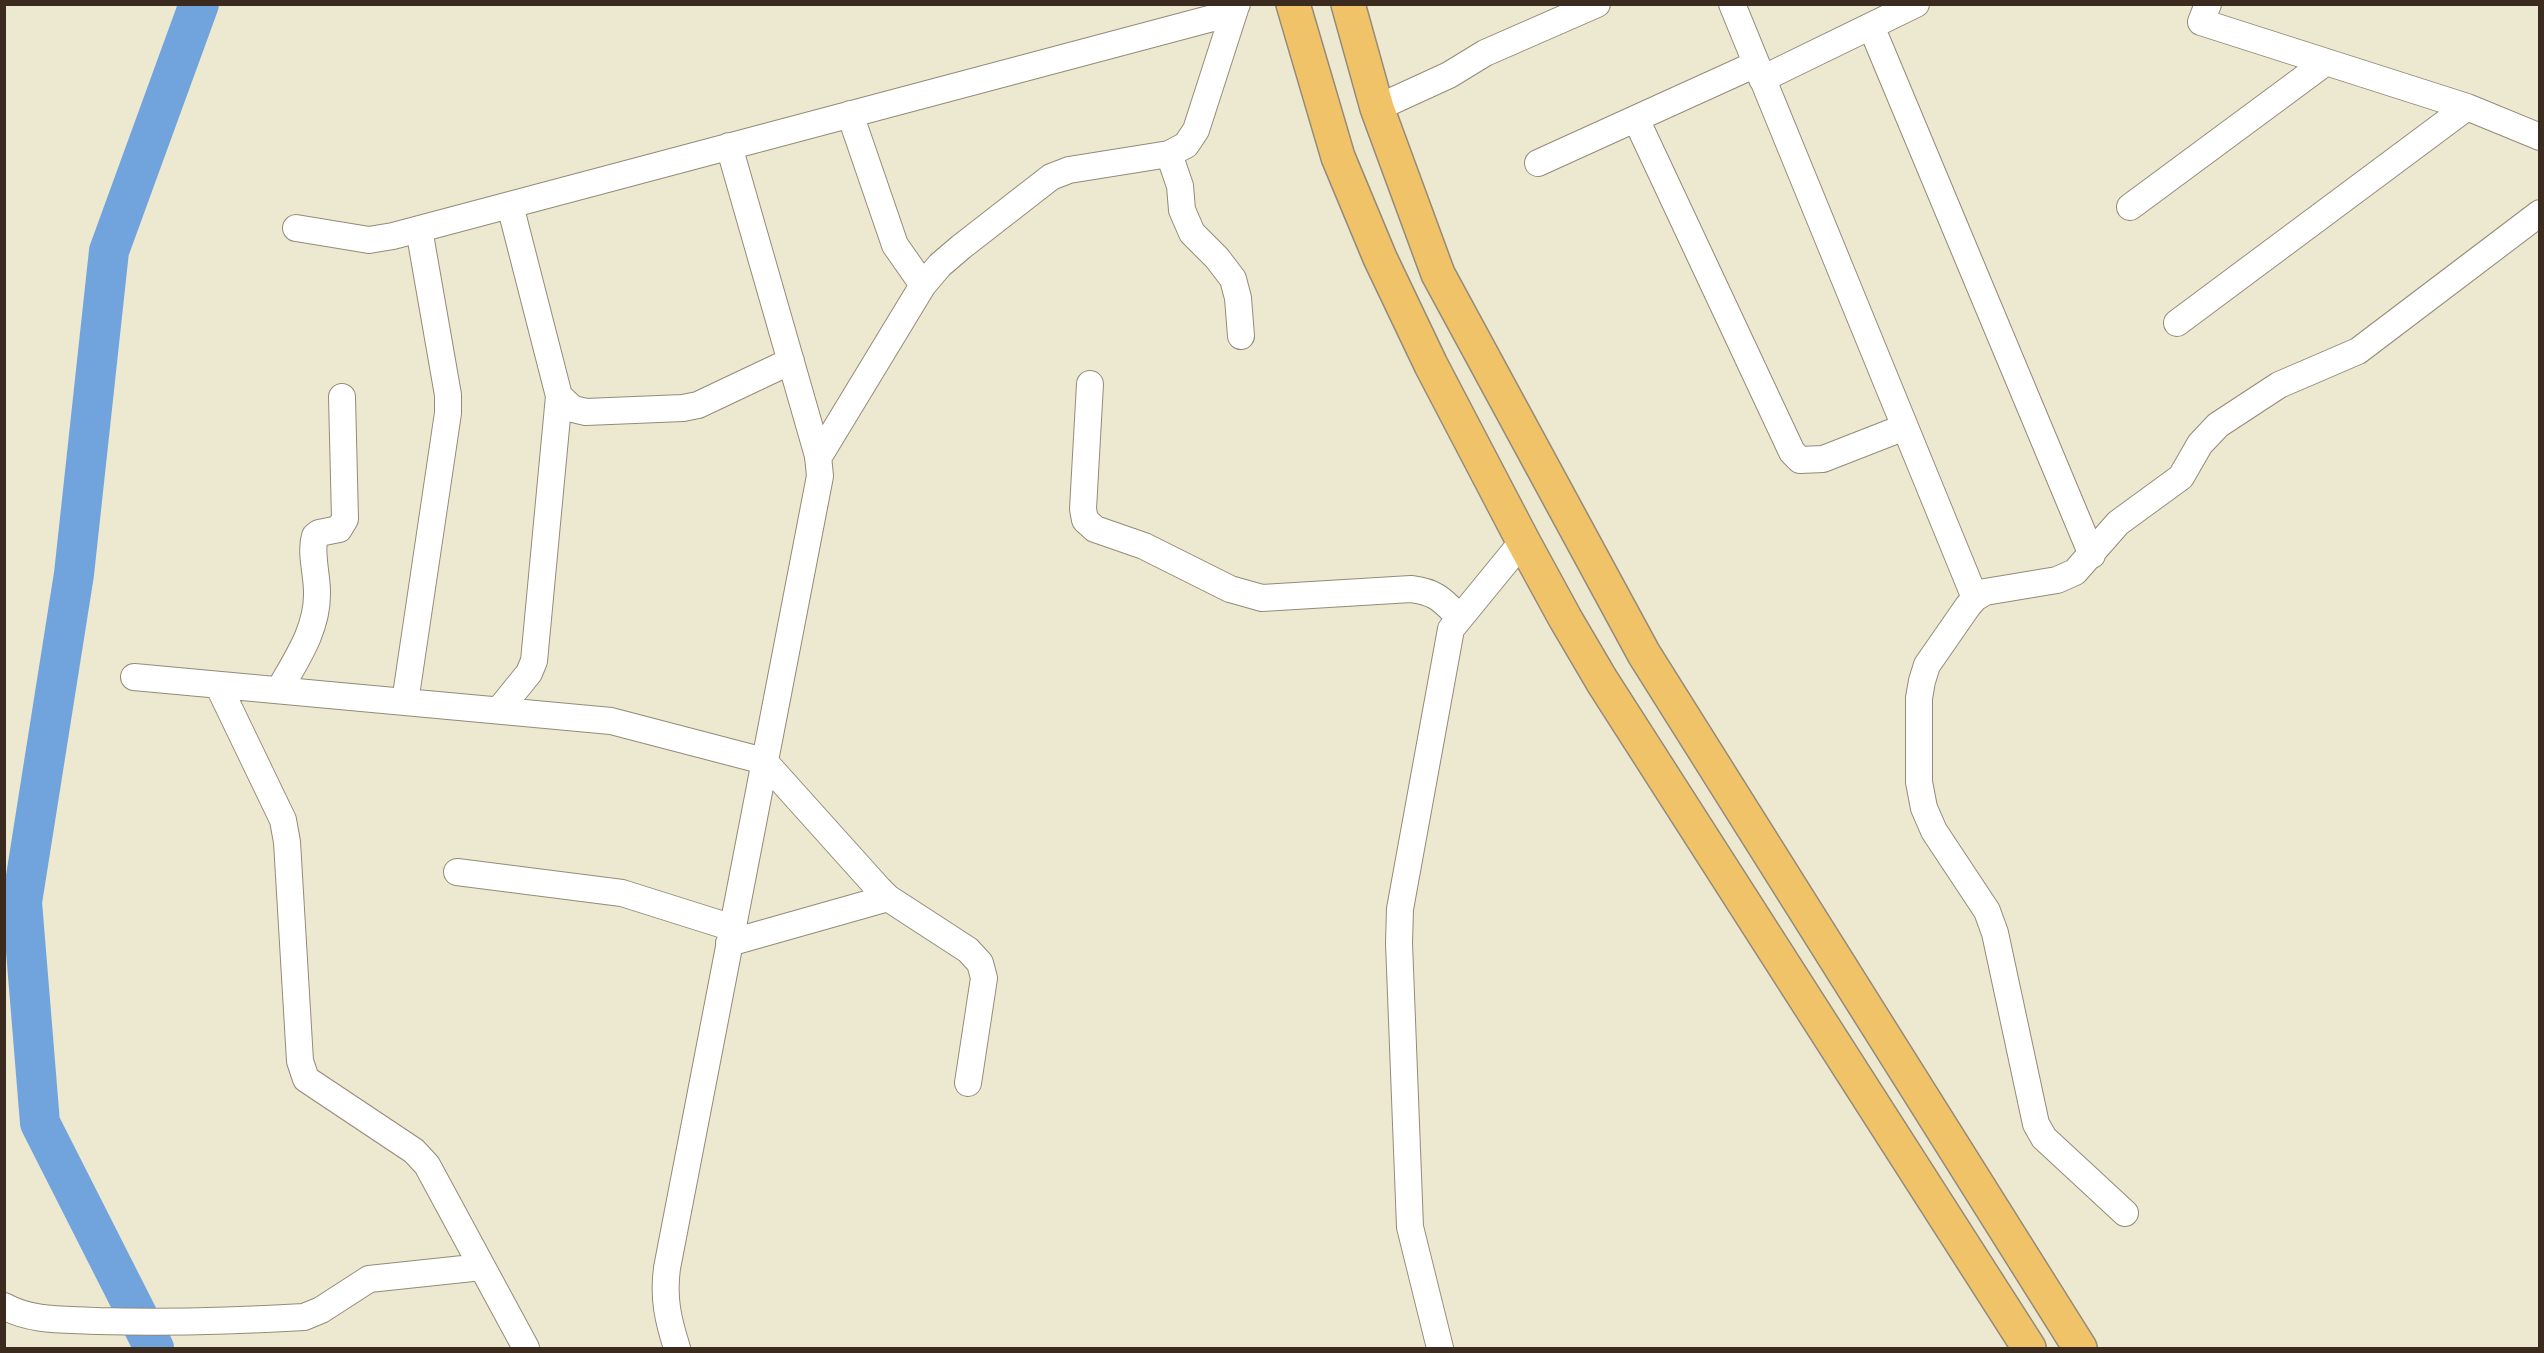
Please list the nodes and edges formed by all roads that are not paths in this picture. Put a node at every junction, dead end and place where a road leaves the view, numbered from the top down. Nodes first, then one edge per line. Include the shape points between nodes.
1 (1293, 4) edge
2 (1348, 4) edge
3 (1598, 4) edge
4 (1732, 4) edge
5 (1916, 4) edge
6 (2208, 4) edge
7 (1237, 5) edge
8 (1871, 27) junction
9 (2326, 62) junction
10 (1759, 71) junction
11 (2467, 107) junction
12 (1377, 108) junction
13 (850, 114) junction
14 (1636, 119) junction
15 (2540, 137) edge
16 (729, 147) junction
17 (1169, 154) junction
18 (1538, 163) dead end
19 (510, 205) junction
20 (2130, 207) dead end
21 (2540, 213) edge
22 (296, 228) dead end
23 (419, 229) junction
24 (923, 285) junction
25 (2177, 323) dead end
26 (1241, 336) dead end
27 (791, 361) junction
28 (1090, 384) dead end
29 (559, 396) junction
30 (342, 397) dead end
31 (1905, 427) junction
32 (818, 458) junction
33 (1523, 541) junction
34 (2092, 555) junction
35 (1975, 598) junction
36 (1460, 618) junction
37 (134, 677) dead end
38 (218, 685) junction
39 (279, 690) junction
40 (405, 702) junction
41 (499, 710) junction
42 (764, 761) junction
43 (457, 872) dead end
44 (888, 898) junction
45 (731, 936) junction
46 (968, 1083) dead end
47 (2125, 1213) dead end
48 (482, 1267) junction
49 (4, 1306) edge
50 (526, 1348) edge
51 (677, 1348) edge
52 (1440, 1348) edge
53 (2029, 1348) edge
54 (2080, 1348) edge

1 - 33 highway via 1338,157 1380,258
2 - 12 highway
3 - 12 street via 1485,53 1449,75
4 - 10 street
5 - 8 street
6 - 9 street via 2201,22
7 - 13 street via 1224,15
7 - 17 street via 1196,130 1186,145
8 - 10 street
8 - 34 street
9 - 11 street
9 - 20 street
10 - 14 street
10 - 31 street
11 - 15 street
11 - 25 street
12 - 54 highway via 1438,274 1644,654
13 - 16 street
13 - 24 street via 895,245
14 - 18 street
14 - 31 street via 1792,452 1800,460 1823,459
16 - 19 street
16 - 27 street
17 - 24 street via 1069,170 1051,177 961,247
17 - 26 street via 1180,186 1182,210 1192,233 1233,279
19 - 23 street
19 - 29 street
21 - 34 street via 2358,351 2279,385 2218,424 2200,444 2181,477 2118,523
22 - 23 street via 369,240
23 - 40 street via 448,413
24 - 32 street
27 - 29 street via 698,405 683,408 585,412 573,409
27 - 32 street
28 - 36 street via 1083,509 1085,520 1095,528 1143,546 1230,588 1262,598 1412,589 1438,596
29 - 41 street via 534,661
30 - 39 street via 345,519 339,528 315,536 318,593 312,626
31 - 35 street
32 - 42 street via 819,476
33 - 36 street
33 - 53 highway via 1602,681
34 - 35 street via 2067,577 1996,588
35 - 47 street via 1928,665 1922,681 1919,782 1924,808 1934,831 1987,911 1995,933 2036,1124 2044,1138
36 - 52 street via 1446,645 1398,927 1410,1227
37 - 38 street
38 - 39 street
38 - 48 street via 283,820 300,1062 306,1079 414,1151 427,1166
39 - 40 street
40 - 41 street
41 - 42 street via 611,721
42 - 44 street
42 - 45 street
43 - 45 street via 622,893
44 - 45 street
44 - 46 street via 968,950 980,963 984,978
45 - 51 street via 664,1290 665,1311
48 - 49 street via 369,1279 304,1317 156,1323 48,1319
48 - 50 street

